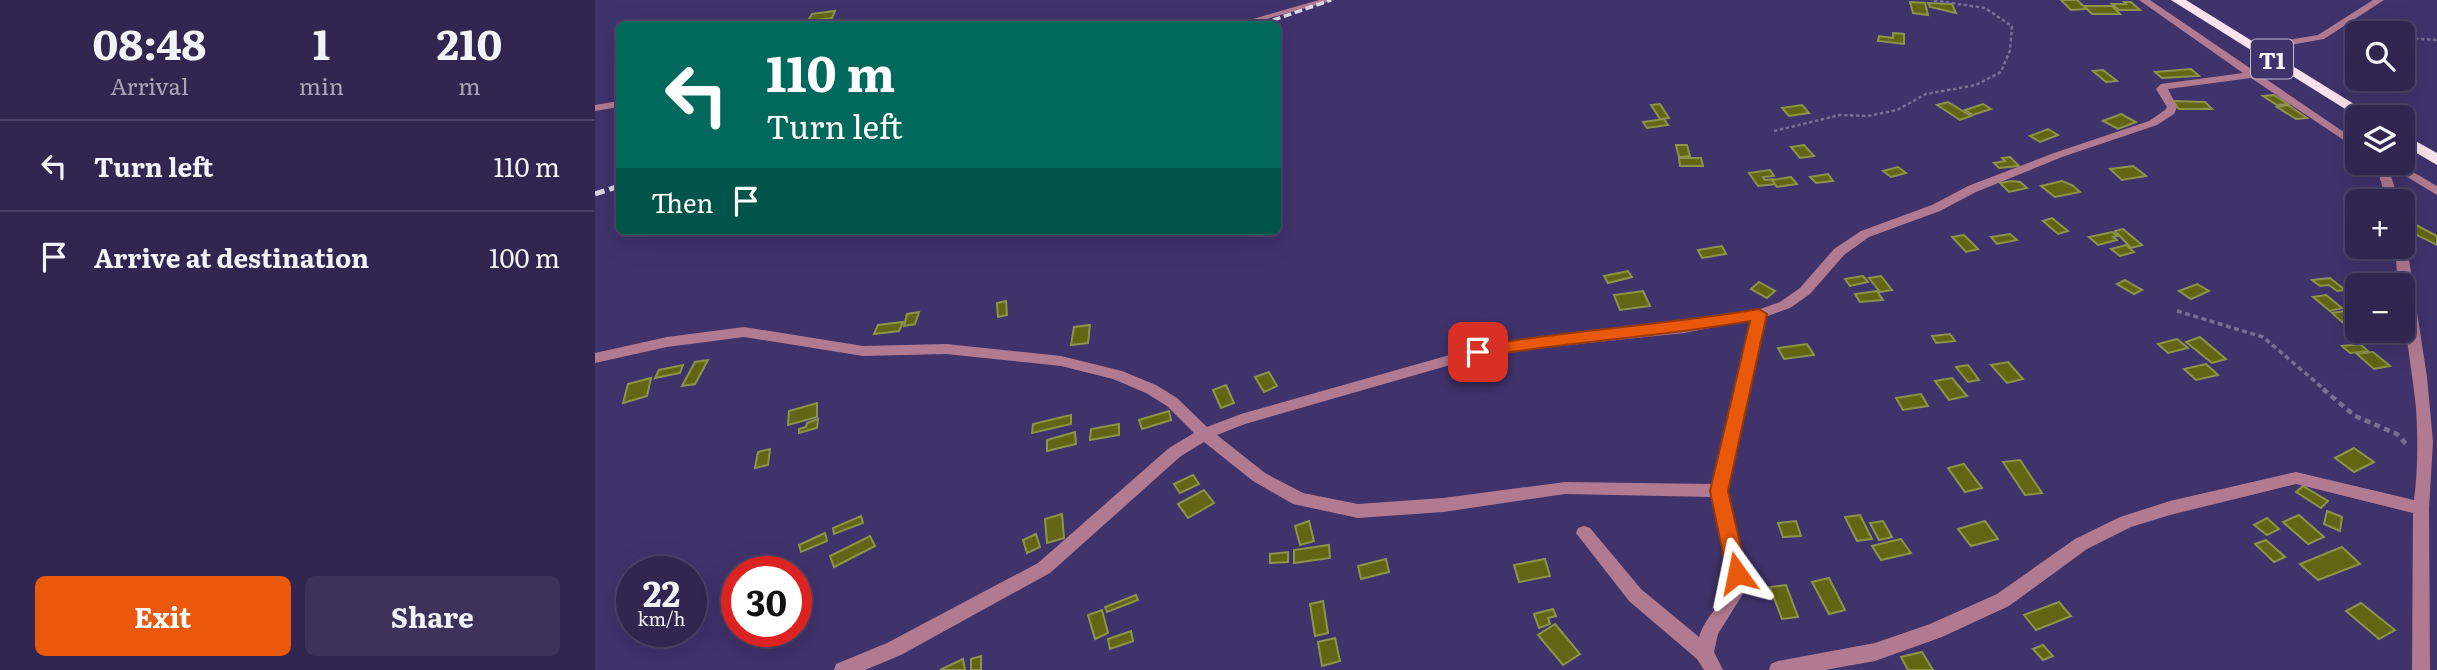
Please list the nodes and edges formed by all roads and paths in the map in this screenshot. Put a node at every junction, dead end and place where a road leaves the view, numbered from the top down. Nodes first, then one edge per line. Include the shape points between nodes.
1 (1329, 0) edge
2 (1931, 0) edge
3 (2144, 0) edge
4 (2177, 0) edge
5 (2379, 0) edge
6 (1251, 21) edge
7 (2415, 39) edge
8 (2437, 40) edge
9 (2256, 48) junction
10 (2255, 74) junction
11 (616, 104) edge
12 (2349, 105) edge
13 (595, 108) edge
14 (1775, 131) dead end
15 (2345, 138) edge
16 (2415, 146) edge
17 (2437, 160) edge
18 (2389, 189) edge
19 (2437, 191) edge
20 (2402, 259) edge
21 (2178, 312) dead end
22 (1759, 314) junction
23 (595, 358) edge
24 (1205, 434) junction
25 (2428, 468) junction
26 (1719, 491) junction
27 (2421, 508) junction
28 (1584, 533) dead end
29 (1704, 653) junction
30 (843, 670) edge
31 (1714, 670) edge
32 (1778, 670) edge
33 (2421, 670) edge

1 - 6 street
2 - 14 path via 2001,12 2012,26 2010,50 2001,72 1976,85 1926,94 1897,110 1840,116
3 - 10 street
4 - 9 highway, T1
5 - 9 street via 2321,37
7 - 8 path
9 - 12 highway, T1
10 - 15 street
10 - 22 street via 2165,86 2161,89 2172,107 2153,123 2058,155 1865,234 1839,252 1805,291 1785,305
11 - 13 street
16 - 17 highway
18 - 19 street via 2381,163
20 - 25 street
21 - 25 path via 2263,337 2355,416 2397,434
22 - 24 street via 1684,328 1492,348
22 - 26 street
23 - 24 street via 744,331 863,351 997,352 1061,360 1151,388
24 - 26 street via 1259,477 1299,499 1358,512 1565,488
24 - 30 street via 1175,452 1044,568 894,649
25 - 27 street
26 - 29 street via 1737,589 1710,631
27 - 32 street via 2296,478 2170,508 2126,522 2081,544 2003,600 1935,631 1875,652
27 - 33 street
28 - 29 street via 1636,595
29 - 31 street

